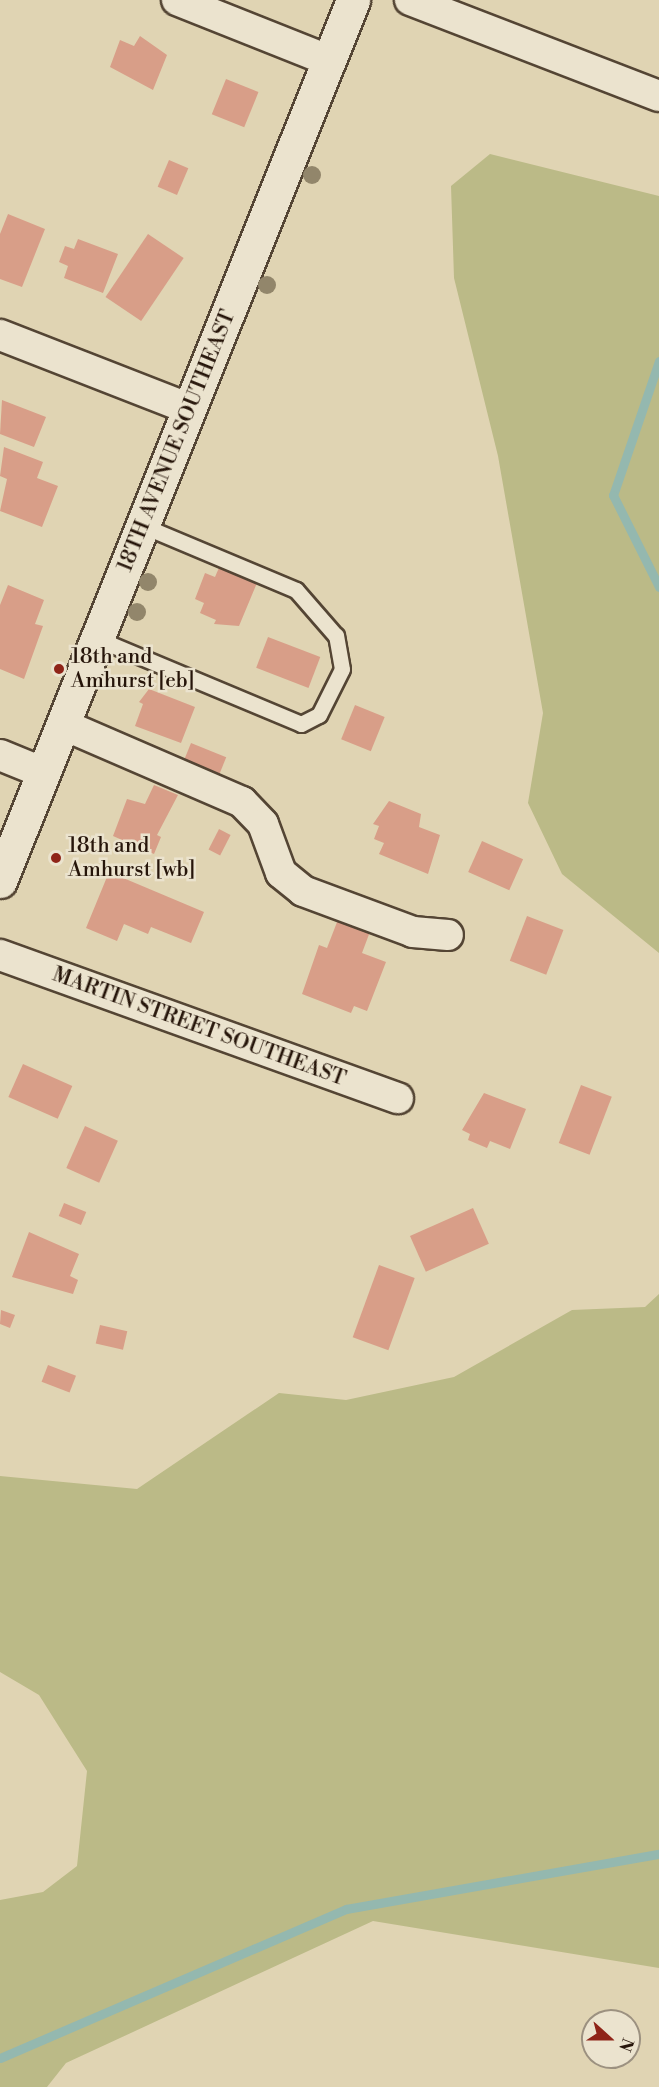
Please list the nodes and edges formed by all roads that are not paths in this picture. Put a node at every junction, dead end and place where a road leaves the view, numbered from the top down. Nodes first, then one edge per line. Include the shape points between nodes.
1 (177, 0) edge
2 (353, 0) edge
3 (410, 0) edge
4 (328, 60) junction
5 (659, 96) edge
6 (0, 335) edge
7 (190, 409) junction
8 (144, 525) junction
9 (98, 639) junction
10 (64, 725) junction
11 (0, 755) edge
12 (44, 773) junction
13 (0, 881) edge
14 (448, 935) dead end
15 (0, 955) edge
16 (398, 1098) dead end

1 - 4 street
2 - 4 street, 18TH AVENUE SOUTHEAST
3 - 5 street
4 - 7 street, 18TH AVENUE SOUTHEAST
6 - 7 street
7 - 8 street, 18TH AVENUE SOUTHEAST
8 - 9 street, 18TH AVENUE SOUTHEAST
8 - 9 lane via 296,590 336,636 342,669 319,715 302,724
9 - 10 street, 18TH AVENUE SOUTHEAST
10 - 12 street, 18TH AVENUE SOUTHEAST
10 - 14 street via 242,802 262,824 281,873 303,891 413,932
11 - 12 street
12 - 13 street, 18TH AVENUE SOUTHEAST
15 - 16 street, MARTIN STREET SOUTHEAST

